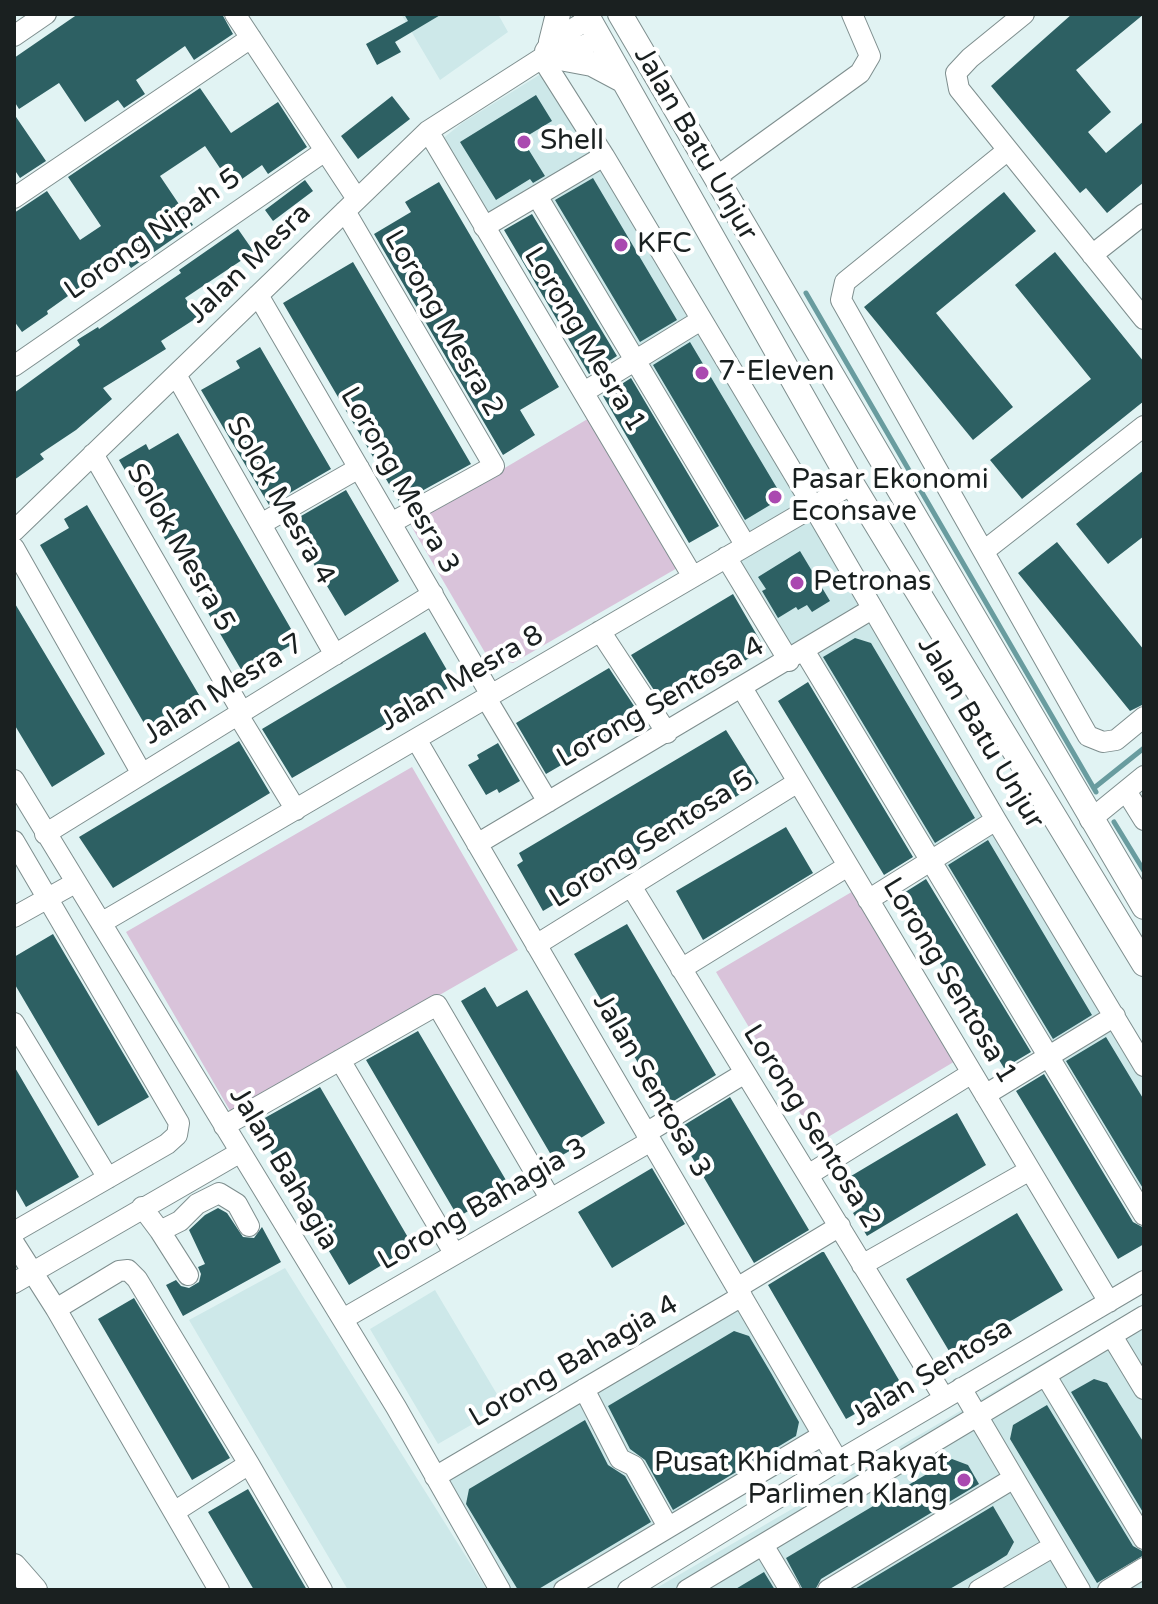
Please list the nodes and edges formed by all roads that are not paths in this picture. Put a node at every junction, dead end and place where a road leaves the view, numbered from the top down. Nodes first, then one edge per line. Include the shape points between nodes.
1 (46, 14) edge
2 (235, 14) edge
3 (558, 14) edge
4 (852, 14) edge
5 (1024, 14) edge
6 (600, 21) edge
7 (14, 36) edge
8 (251, 38) junction
9 (551, 53) junction
10 (624, 81) junction
11 (428, 131) junction
12 (1008, 150) junction
13 (325, 151) junction
14 (604, 156) junction
15 (716, 177) junction
16 (537, 196) junction
17 (14, 198) edge
18 (351, 205) junction
19 (1144, 214) edge
20 (484, 227) junction
21 (1092, 255) junction
22 (258, 295) junction
23 (1144, 319) edge
24 (701, 320) junction
25 (634, 360) junction
26 (14, 366) edge
27 (176, 375) junction
28 (584, 392) junction
29 (1144, 426) edge
30 (93, 454) junction
31 (359, 468) junction
32 (852, 484) junction
33 (813, 506) junction
34 (391, 523) junction
35 (261, 524) junction
36 (14, 531) edge
37 (746, 546) junction
38 (14, 548) edge
39 (984, 551) junction
40 (726, 557) junction
41 (693, 577) junction
42 (433, 594) junction
43 (872, 609) junction
44 (600, 631) junction
45 (335, 655) junction
46 (797, 656) junction
47 (742, 688) junction
48 (488, 697) junction
49 (240, 714) junction
50 (1144, 717) edge
51 (667, 733) junction
52 (416, 739) junction
53 (142, 774) junction
54 (1144, 776) edge
55 (14, 780) edge
56 (798, 782) junction
57 (1126, 791) junction
58 (548, 802) junction
59 (296, 810) junction
60 (996, 820) junction
61 (1090, 820) junction
62 (1144, 820) edge
63 (45, 834) junction
64 (14, 841) edge
65 (477, 844) junction
66 (932, 861) junction
67 (848, 866) junction
68 (75, 883) junction
69 (631, 886) junction
70 (48, 899) junction
71 (868, 900) junction
72 (1144, 907) edge
73 (14, 917) edge
74 (101, 923) junction
75 (536, 945) junction
76 (1144, 964) edge
77 (681, 969) junction
78 (1115, 1016) junction
79 (14, 1023) edge
80 (1049, 1055) junction
81 (340, 1060) junction
82 (1144, 1066) edge
83 (745, 1073) junction
84 (972, 1073) junction
85 (985, 1095) junction
86 (224, 1126) junction
87 (649, 1137) junction
88 (239, 1153) junction
89 (1030, 1170) junction
90 (808, 1175) junction
91 (108, 1178) junction
92 (550, 1198) junction
93 (142, 1207) junction
94 (1144, 1215) edge
95 (249, 1226) dead end
96 (840, 1226) junction
97 (160, 1231) junction
98 (14, 1232) edge
99 (14, 1243) edge
100 (454, 1253) junction
101 (862, 1265) junction
102 (188, 1275) dead end
103 (23, 1278) edge
104 (1144, 1281) edge
105 (740, 1292) junction
106 (1109, 1302) junction
107 (56, 1309) junction
108 (1144, 1316) edge
109 (343, 1319) junction
110 (1112, 1336) junction
111 (1046, 1376) junction
112 (584, 1389) junction
113 (1144, 1389) edge
114 (953, 1393) junction
115 (978, 1417) junction
116 (823, 1435) junction
117 (838, 1461) junction
118 (249, 1464) junction
119 (435, 1477) junction
120 (1014, 1478) junction
121 (174, 1512) junction
122 (668, 1527) junction
123 (1144, 1539) edge
124 (763, 1545) junction
125 (1054, 1546) junction
126 (14, 1566) edge
127 (1144, 1568) edge
128 (35, 1590) edge
129 (219, 1590) edge
130 (322, 1590) edge
131 (500, 1590) edge
132 (564, 1590) edge
133 (628, 1590) edge
134 (687, 1590) edge
135 (790, 1590) edge
136 (828, 1590) edge
137 (979, 1590) edge
138 (1080, 1590) edge
139 (1108, 1590) edge

1 - 7 street
2 - 8 street, Lorong Mesra 2
3 - 9 main road
4 - 15 street via 870,56 860,73
5 - 12 street via 956,73 959,89
6 - 9 street, Jalan Mesra
6 - 10 main road, Jalan Batu Unjur
6 - 15 main road, Jalan Batu Unjur via 632,57 657,106 683,120
8 - 13 street, Lorong Mesra 2
8 - 17 street
9 - 10 main road via 592,64
9 - 11 street, Jalan Mesra
9 - 14 street, Jalan Batu Unjur
10 - 32 main road, Jalan Batu Unjur
11 - 18 street, Jalan Mesra
11 - 20 street, Lorong Mesra 1
12 - 21 street
12 - 39 street via 845,282 841,300
13 - 18 street, Lorong Mesra 2
13 - 26 street, Lorong Nipah 5
14 - 16 street
14 - 24 street, Jalan Batu Unjur
15 - 61 main road, Jalan Batu Unjur
16 - 20 street
16 - 25 street
18 - 22 street, Jalan Mesra
18 - 34 street, Lorong Mesra 2 via 494,466
19 - 21 street
20 - 28 street, Lorong Mesra 1
21 - 23 street
22 - 27 street, Jalan Mesra
22 - 31 street, Lorong Mesra 3
24 - 25 street
24 - 33 street, Jalan Batu Unjur
25 - 28 street
25 - 37 street
27 - 30 street, Jalan Mesra
27 - 35 street, Solok Mesra 4
28 - 41 street, Lorong Mesra 1
29 - 39 street
30 - 36 street, Jalan Mesra
30 - 49 street, Solok Mesra 5
31 - 34 street, Lorong Mesra 3
31 - 35 street
32 - 33 street, Jalan Mesra 8
32 - 76 main road, Jalan Batu Unjur
33 - 37 street, Jalan Mesra 8
33 - 43 street, Jalan Batu Unjur
34 - 42 street, Lorong Mesra 3
35 - 45 street, Solok Mesra 4
37 - 40 street, Jalan Mesra 8
38 - 53 street
39 - 50 street via 1088,736 1116,740
40 - 41 street, Jalan Mesra 8
40 - 46 street
41 - 44 street, Jalan Mesra 8
42 - 45 street, Jalan Mesra 7
42 - 48 street, Lorong Mesra 3
43 - 46 street, Lorong Sentosa 4
43 - 60 street, Jalan Batu Unjur
44 - 48 street, Jalan Mesra 8
44 - 51 street
45 - 49 street, Jalan Mesra 7
46 - 47 street, Lorong Sentosa 4
46 - 66 street
47 - 51 street, Lorong Sentosa 4
47 - 56 street, Lorong Sentosa 1
48 - 52 street, Jalan Mesra 8
48 - 58 street, Lorong Mesra 3
49 - 53 street, Jalan Mesra 7
49 - 59 street, Solok Mesra 5
51 - 58 street, Lorong Sentosa 4
52 - 59 street, Jalan Mesra 8
52 - 65 street, Jalan Sentosa 3
53 - 63 street, Jalan Mesra 7
54 - 57 street
55 - 63 street, Jalan Bahagia
56 - 67 street, Lorong Sentosa 1
56 - 69 street, Lorong Sentosa 5
57 - 61 street
57 - 62 street
58 - 65 street, Lorong Sentosa 4
59 - 74 street, Jalan Mesra 8
60 - 66 street
60 - 78 street, Jalan Batu Unjur
61 - 72 main road, Jalan Batu Unjur
63 - 68 street, Jalan Bahagia
64 - 70 street
65 - 75 street, Jalan Sentosa 3
66 - 71 street
66 - 80 street
67 - 71 street, Lorong Sentosa 1
67 - 77 street
68 - 70 street
68 - 74 street, Jalan Bahagia
69 - 75 street, Lorong Sentosa 5
69 - 77 street, Lorong Sentosa 2
70 - 73 street
70 - 91 street via 179,1123 177,1135 167,1144
71 - 84 street, Lorong Sentosa 1
74 - 86 street, Jalan Bahagia
75 - 87 street, Jalan Sentosa 3
77 - 83 street, Lorong Sentosa 2
78 - 80 street
78 - 82 street, Jalan Batu Unjur
79 - 91 street
80 - 85 street
80 - 94 street
81 - 86 street
81 - 92 street via 437,1005
81 - 100 street
83 - 87 street, Lorong Bahagia 3
83 - 90 street, Lorong Sentosa 2
84 - 85 street, Lorong Sentosa 1
84 - 90 street
85 - 89 street, Lorong Sentosa 1
86 - 88 street, Jalan Bahagia
87 - 92 street, Lorong Bahagia 3
87 - 105 street, Jalan Sentosa 3
88 - 93 street
88 - 109 street, Jalan Bahagia
89 - 101 street
89 - 106 street, Lorong Sentosa 1
90 - 96 street, Lorong Sentosa 2
91 - 98 street
92 - 100 street, Lorong Bahagia 3
93 - 97 street
93 - 103 street
95 - 97 street via 237,1204 219,1193
96 - 101 street, Lorong Sentosa 2
96 - 105 street, Lorong Bahagia 4
97 - 102 street
99 - 103 street
100 - 109 street, Lorong Bahagia 3
101 - 114 street, Lorong Sentosa 2
103 - 107 street
104 - 106 street, Jalan Sentosa
105 - 112 street, Lorong Bahagia 4
105 - 116 street, Jalan Sentosa 3
106 - 114 street, Jalan Sentosa
107 - 118 street via 128,1270
107 - 121 street
108 - 110 street
109 - 119 street, Jalan Bahagia
110 - 111 street
110 - 113 street
111 - 115 street
111 - 123 street
112 - 119 street, Lorong Bahagia 4
112 - 122 street via 620,1459 634,1466
114 - 115 street, Lorong Sentosa 2
114 - 117 street, Jalan Sentosa
115 - 120 street, Lorong Sentosa 2
115 - 124 street
116 - 117 street, Jalan Sentosa 3
116 - 122 street
117 - 133 street, Jalan Sentosa
118 - 121 street
118 - 130 street
119 - 131 street, Jalan Bahagia
120 - 125 street, Lorong Sentosa 2
120 - 136 street
121 - 129 street
122 - 132 street
124 - 134 street
124 - 135 street
125 - 137 street
125 - 138 street, Lorong Sentosa 2
126 - 128 main road
127 - 139 street

